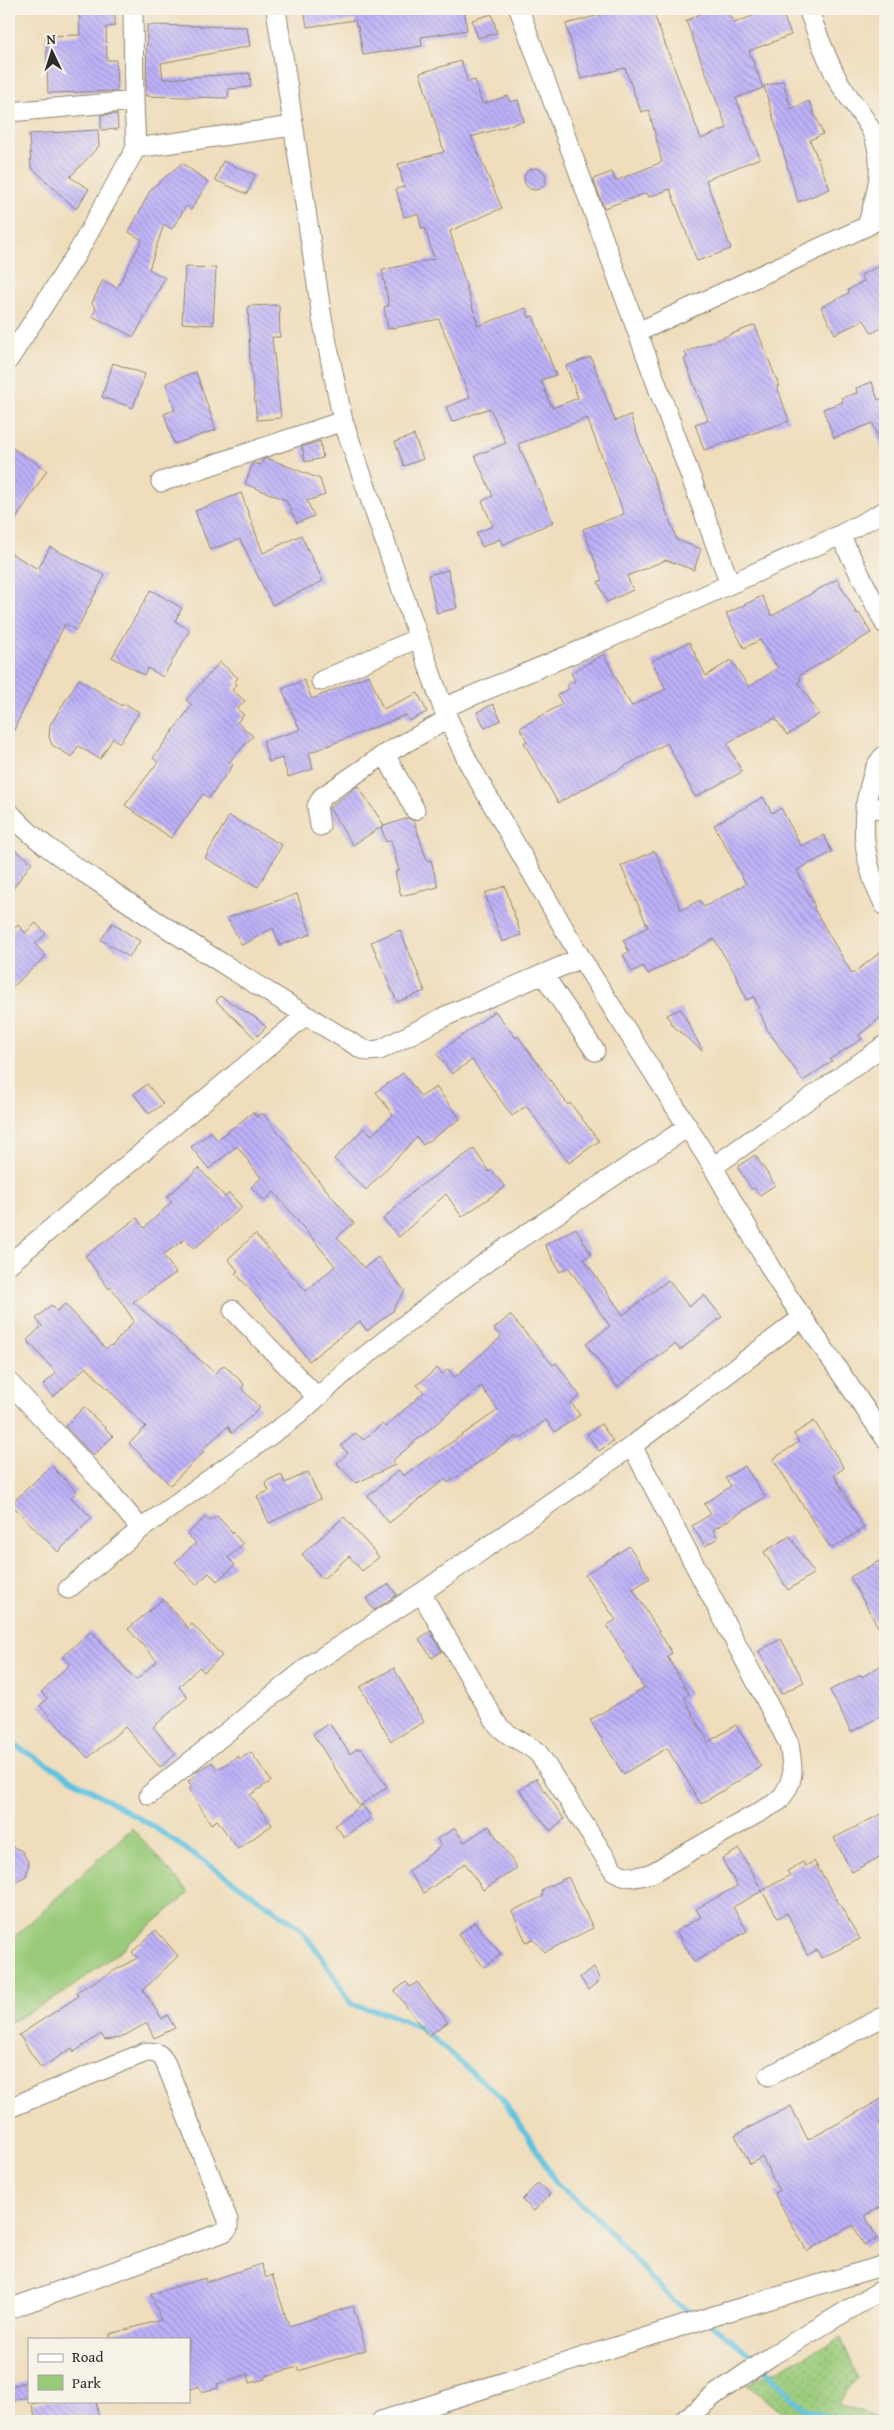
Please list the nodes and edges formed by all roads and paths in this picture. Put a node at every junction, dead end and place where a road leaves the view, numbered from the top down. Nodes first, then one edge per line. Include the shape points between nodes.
1 (133, 9) edge
2 (276, 9) edge
3 (808, 9) edge
4 (521, 10) edge
5 (134, 101) junction
6 (9, 112) edge
7 (294, 126) junction
8 (136, 148) junction
9 (885, 215) edge
10 (867, 226) junction
11 (638, 332) junction
12 (9, 358) edge
13 (343, 421) junction
14 (162, 482) dead end
15 (885, 511) edge
16 (840, 535) junction
17 (730, 584) junction
18 (885, 624) edge
19 (418, 638) junction
20 (321, 681) dead end
21 (445, 714) junction
22 (385, 754) junction
23 (885, 755) edge
24 (864, 806) junction
25 (885, 809) edge
26 (415, 810) dead end
27 (9, 812) edge
28 (320, 826) dead end
29 (885, 906) edge
30 (581, 958) junction
31 (544, 974) junction
32 (306, 1015) junction
33 (885, 1045) edge
34 (595, 1051) dead end
35 (688, 1127) junction
36 (713, 1167) junction
37 (9, 1264) edge
38 (233, 1310) dead end
39 (803, 1317) junction
40 (9, 1382) edge
41 (317, 1397) junction
42 (885, 1438) edge
43 (632, 1446) junction
44 (141, 1528) junction
45 (68, 1589) dead end
46 (421, 1593) junction
47 (149, 1794) dead end
48 (885, 2016) edge
49 (769, 2076) dead end
50 (9, 2108) edge
51 (885, 2265) edge
52 (885, 2288) edge
53 (9, 2309) edge
54 (410, 2418) edge
55 (688, 2420) edge
56 (381, 2421) edge

1 - 5 street
2 - 7 street
3 - 10 street via 830,66 870,130 879,152 877,195
4 - 11 street
5 - 6 street
5 - 8 street
7 - 8 street
7 - 13 street via 322,318
8 - 12 street via 79,250
9 - 10 street
10 - 11 street
11 - 17 street
13 - 14 street
13 - 19 street
15 - 16 street
16 - 17 street
16 - 18 street
17 - 21 street
19 - 20 street
19 - 21 street
21 - 22 street
21 - 30 street via 504,827
22 - 26 street
22 - 28 street via 322,797 317,806
23 - 24 street via 876,764
24 - 25 street
24 - 29 street via 863,830 868,860
27 - 32 street via 53,851 152,919
30 - 31 street
30 - 35 street
31 - 32 street via 374,1051 360,1048
31 - 34 street
32 - 37 street
33 - 36 street
35 - 36 street
35 - 41 street via 506,1248
36 - 39 street via 779,1283
38 - 41 street
39 - 42 street
39 - 43 street
40 - 44 street
41 - 44 street via 271,1436
43 - 46 street
43 - 46 street via 789,1744 793,1772 790,1787 779,1801 652,1873 637,1878 622,1876 614,1870 539,1754 526,1743 505,1733 497,1724
44 - 45 street
46 - 47 street via 313,1663
48 - 49 street
50 - 53 street via 146,2052 161,2055 228,2220 228,2228 224,2232
51 - 54 street via 723,2313
52 - 55 street via 771,2356
54 - 56 street

